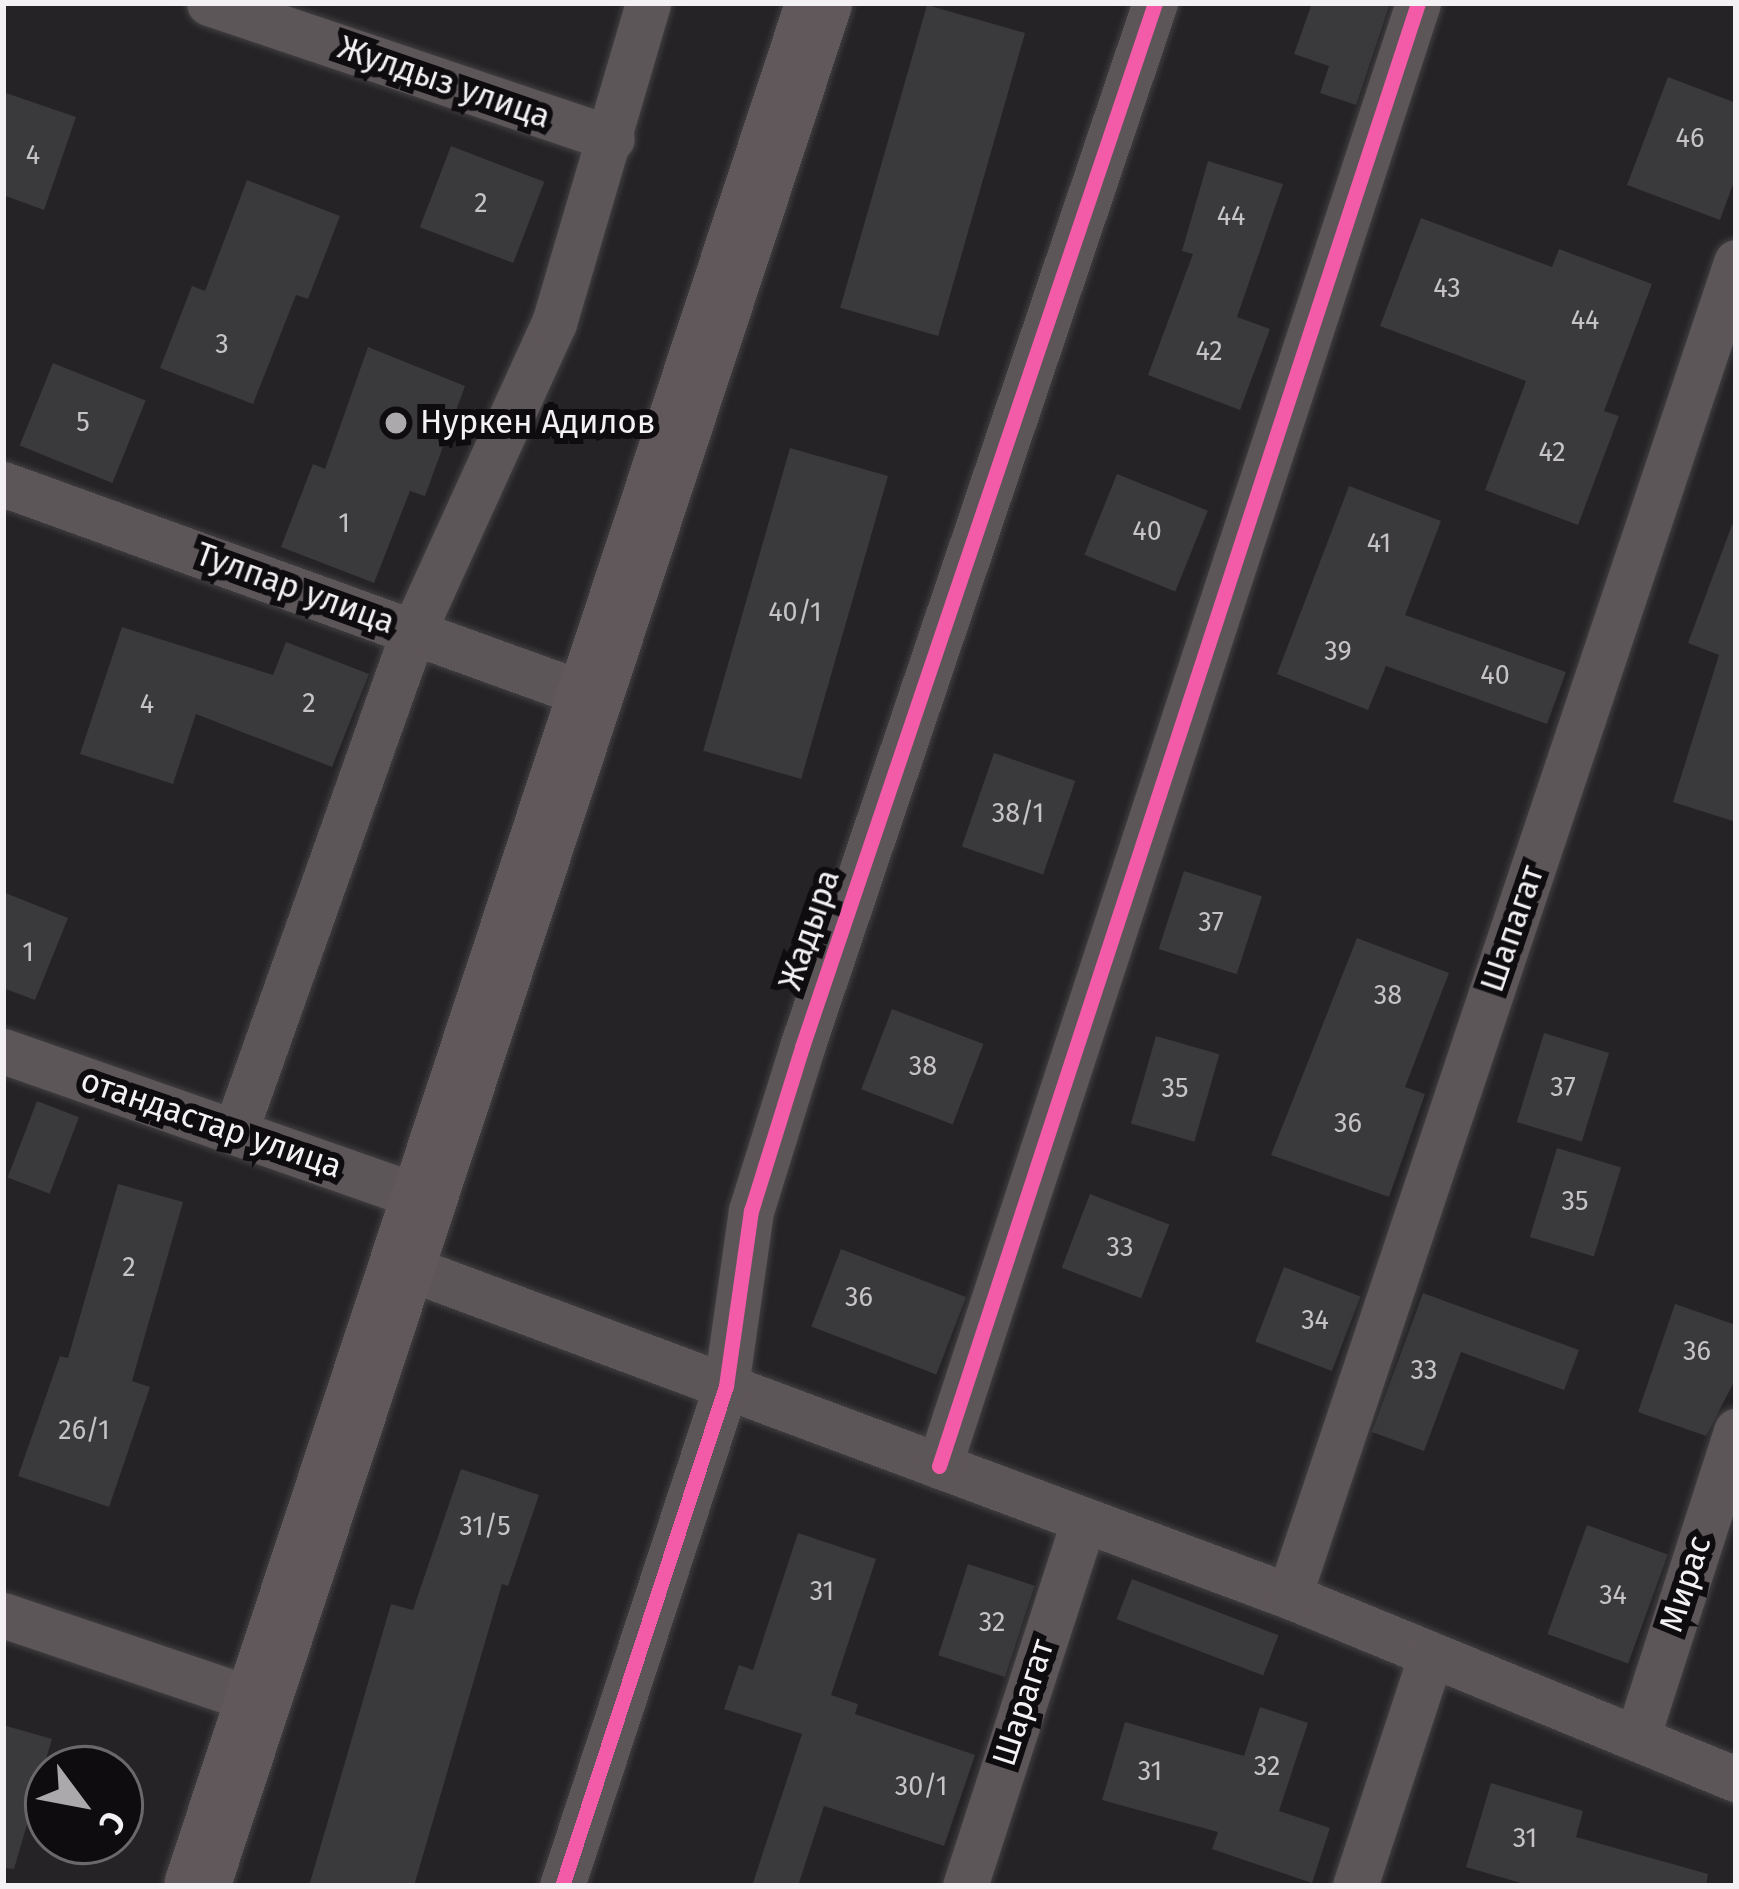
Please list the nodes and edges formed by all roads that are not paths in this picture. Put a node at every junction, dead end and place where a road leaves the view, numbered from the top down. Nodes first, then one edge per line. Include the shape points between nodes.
1 (209, 3) edge
2 (648, 3) edge
3 (819, 3) edge
4 (1154, 3) edge
5 (1418, 3) edge
6 (612, 140) junction
7 (1736, 262) edge
8 (3, 484) edge
9 (413, 632) junction
10 (587, 695) junction
11 (3, 1051) edge
12 (235, 1132) junction
13 (419, 1197) junction
14 (398, 1264) junction
15 (726, 1386) junction
16 (1736, 1431) edge
17 (939, 1466) junction
18 (1084, 1520) junction
19 (1289, 1596) junction
20 (3, 1615) edge
21 (1431, 1655) junction
22 (256, 1701) junction
23 (1637, 1738) junction
24 (1736, 1779) edge
25 (196, 1886) edge
26 (562, 1886) edge
27 (965, 1886) edge
28 (1355, 1886) edge

1 - 6 street, Жулдыз улица
2 - 6 street
3 - 10 main road
4 - 15 street, Жадыра via 751,1211
5 - 17 street
6 - 9 street via 554,323
7 - 19 street, Шапагат
8 - 9 street, Тулпар улица
9 - 10 street, Тулпар улица
9 - 12 street
10 - 13 main road
11 - 12 street, отандастар улица
12 - 13 street, отандастар улица
13 - 14 main road
14 - 15 street
14 - 22 main road
15 - 17 street
15 - 26 street, Жадыра
16 - 23 street, Мирас
17 - 18 street
18 - 19 street
18 - 27 street, Шарагат
19 - 21 street
20 - 22 street
21 - 23 street
21 - 28 street
22 - 25 main road
23 - 24 street

